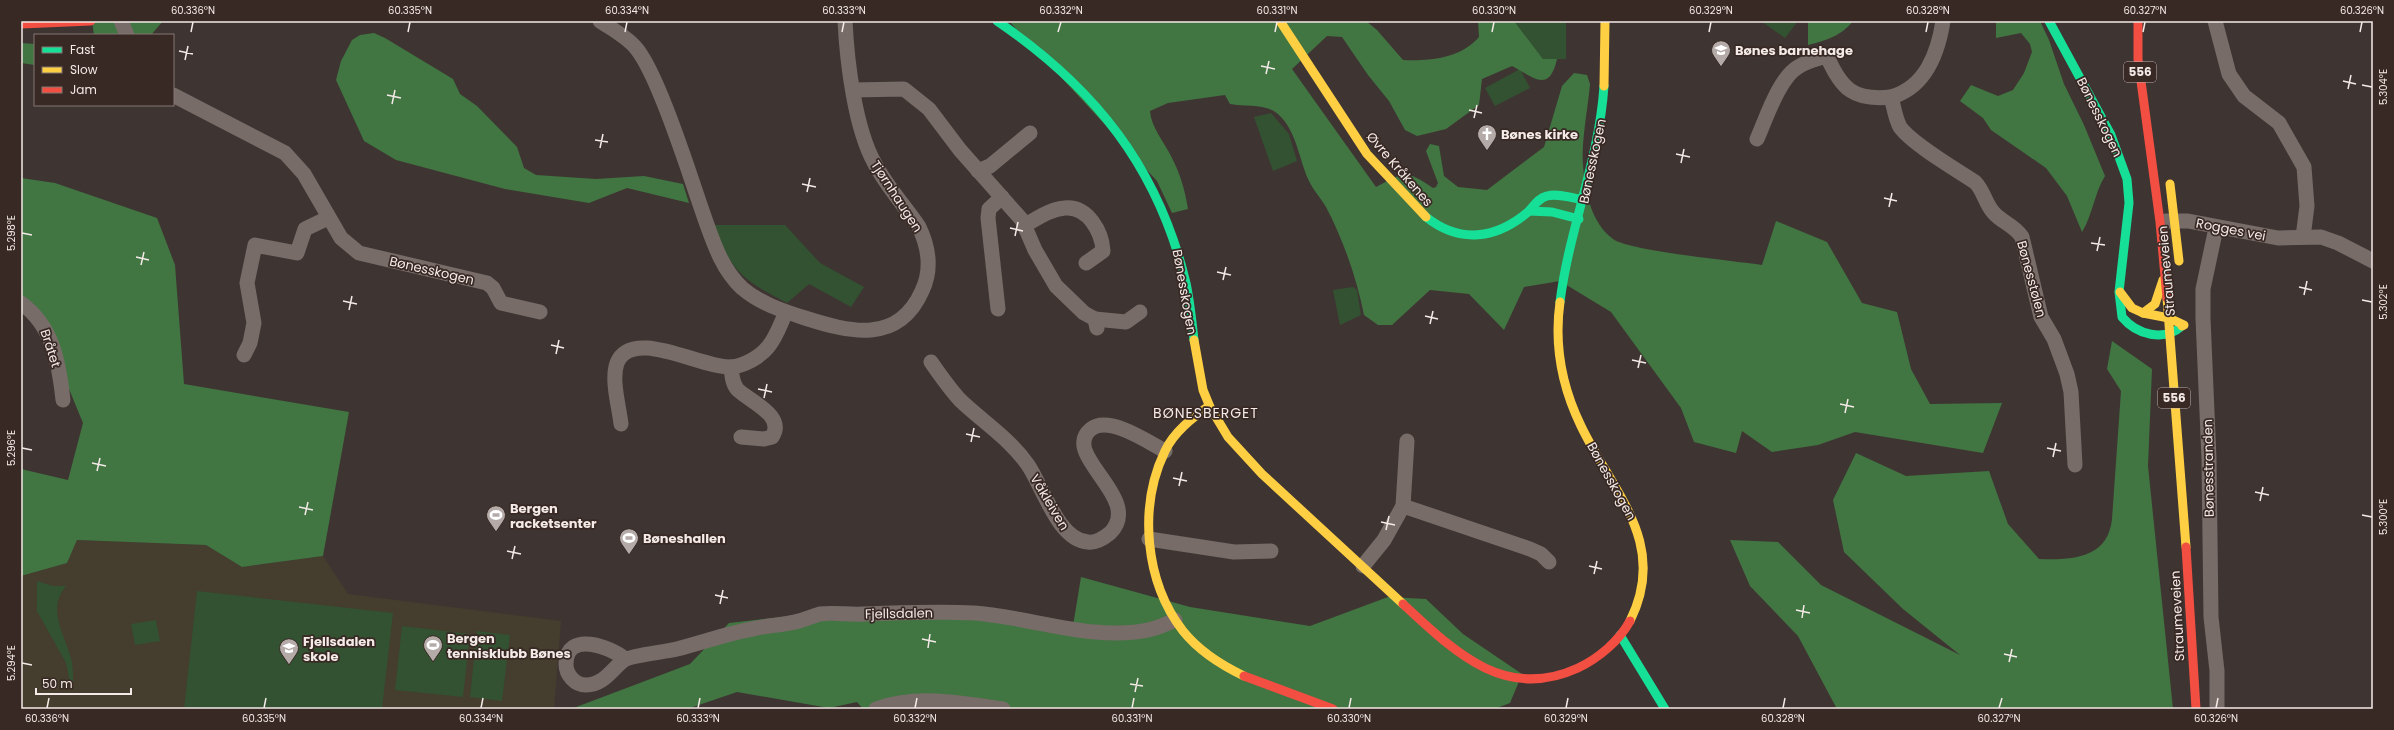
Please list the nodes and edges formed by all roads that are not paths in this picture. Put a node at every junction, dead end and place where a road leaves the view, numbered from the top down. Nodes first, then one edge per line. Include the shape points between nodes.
1 (91, 21) edge
2 (121, 21) edge
3 (600, 21) edge
4 (845, 21) edge
5 (997, 21) edge
6 (1280, 21) edge
7 (1605, 21) edge
8 (1943, 21) edge
9 (2049, 21) edge
10 (2138, 21) edge
11 (2141, 21) edge
12 (2215, 21) edge
13 (21, 24) edge
14 (128, 34) edge
15 (2147, 42) dead end
16 (854, 90) junction
17 (174, 95) edge
18 (1891, 97) junction
19 (1030, 133) dead end
20 (1757, 139) dead end
21 (978, 171) junction
22 (2168, 177) dead end
23 (1002, 197) junction
24 (1583, 200) junction
25 (1529, 211) junction
26 (328, 218) junction
27 (1579, 219) junction
28 (2175, 220) junction
29 (2160, 222) junction
30 (1025, 225) junction
31 (2216, 228) junction
32 (2303, 237) junction
33 (2373, 261) edge
34 (1086, 263) dead end
35 (2180, 271) dead end
36 (2165, 273) junction
37 (2120, 292) junction
38 (22, 306) edge
39 (998, 309) dead end
40 (540, 312) dead end
41 (786, 312) junction
42 (1140, 312) dead end
43 (2183, 312) dead end
44 (2143, 313) junction
45 (2169, 318) junction
46 (2184, 325) junction
47 (2171, 335) junction
48 (2184, 338) dead end
49 (244, 355) dead end
50 (931, 362) dead end
51 (731, 367) junction
52 (63, 400) dead end
53 (1209, 406) junction
54 (621, 424) dead end
55 (741, 437) dead end
56 (1408, 441) dead end
57 (1166, 451) junction
58 (2189, 460) dead end
59 (2075, 465) dead end
60 (1403, 506) junction
61 (2185, 522) junction
62 (1149, 539) junction
63 (1271, 550) dead end
64 (1549, 562) dead end
65 (1363, 566) junction
66 (1175, 620) junction
67 (1620, 635) junction
68 (625, 659) dead end
69 (876, 709) edge
70 (999, 709) edge
71 (1333, 709) edge
72 (1665, 709) edge
73 (2196, 709) edge
74 (2217, 709) edge

1 - 13 main road
2 - 14 street
3 - 41 street, Tjørnhaugen via 637,49 652,75 669,114 723,264 742,287
4 - 16 street, Tjørnhaugen
5 - 53 main road, Bønesskogen via 1047,57 1074,82 1118,133 1149,180 1177,245 1186,285 1198,369
6 - 25 main road, Øvre Kråkenes via 1367,154 1427,218 1449,231 1476,236 1504,229
7 - 24 main road, Bønesskogen via 1601,121
8 - 18 street via 1934,55 1922,76 1910,89
9 - 37 main road, Bønesskogen via 2118,148 2124,168 2130,208
10 - 29 main road, Straumeveien / 556 via 2138,58
11 - 15 main road
12 - 32 street via 2229,74 2244,96 2279,122 2304,167 2307,206
16 - 21 street via 904,89 929,109
16 - 41 street, Tjørnhaugen via 859,123 868,150 884,179 924,238 928,263 924,286 919,299 902,318 878,330 865,332 835,328
17 - 26 street, Bønesskogen via 285,153 304,174
18 - 20 street via 1866,98 1847,89 1840,82 1827,56 1808,62 1790,73
18 - 59 street, Bønesstølen via 1901,128 1916,142 1975,182 1994,214 2017,229 2022,237 2041,318 2054,339 2068,374
19 - 21 street via 990,166
21 - 23 street
22 - 28 main road, Straumeveien
23 - 30 street
23 - 39 street via 989,209 988,218
24 - 25 main road, Øvre Kråkenes via 1546,196
24 - 27 main road, Bønesskogen
25 - 27 main road via 1552,212
26 - 40 street, Bønesskogen via 341,238 359,253 487,283 493,288 501,303
26 - 49 street via 305,229 297,253 255,245 247,283 254,323 250,343
27 - 67 main road, Bønesskogen via 1560,300 1559,354 1571,403 1632,515 1643,550 1643,587 1630,619
28 - 29 street, Rogges vei
28 - 31 street, Rogges vei via 2201,223
28 - 35 main road, Straumeveien
29 - 36 main road, Straumeveien / 556
30 - 34 street via 1057,210 1067,208 1081,211 1090,219 1103,243 1104,251
30 - 42 street via 1035,250 1056,286 1096,324 1126,322
31 - 32 street, Rogges vei via 2238,229 2278,238
31 - 74 street, Bønesstranden via 2204,289 2203,318 2209,459 2211,617 2217,670
32 - 33 street, Rogges vei via 2321,237
36 - 44 main road, 556 via 2157,304
36 - 45 main road, Straumeveien / 556
37 - 44 main road via 2132,308
37 - 47 main road, Bønesskogen via 2120,313 2130,325 2153,334
38 - 52 street, Bråtet via 43,324 49,335 60,376
41 - 51 street via 769,346 748,362
43 - 46 main road, Straumeveien
44 - 45 main road
45 - 46 main road
45 - 47 main road, Straumeveien / 556
46 - 47 main road
46 - 48 main road, Straumeveien
47 - 61 main road, Straumeveien / 556
50 - 57 street, Våkleiven via 947,386 1001,434 1022,458 1063,528 1076,539 1089,542 1099,540 1112,531 1118,518 1116,501 1089,460 1084,446 1086,437 1092,429 1102,424 1115,425
51 - 54 street via 716,366 647,347 634,348 624,354 616,372
51 - 55 street via 732,379 738,390 762,407 776,426 772,438
53 - 57 main road via 1180,429
53 - 65 main road, Bønesskogen via 1227,436 1252,464
56 - 60 street
57 - 62 main road via 1157,470 1148,507
58 - 61 main road, Straumeveien / 556
60 - 64 street via 1530,549 1541,554
60 - 65 street via 1384,540
61 - 73 main road, Straumeveien / 556
62 - 63 street via 1234,552
62 - 66 main road via 1159,586
65 - 67 main road, Bønesskogen via 1448,646 1495,673 1526,680 1559,676 1593,660
66 - 68 street, Fjellsdalen via 1153,629 1116,633 1073,629 1009,616 972,613 820,614 798,622 710,638 676,649
66 - 71 main road via 1199,648 1226,667 1246,677
67 - 72 main road
69 - 70 street via 902,702 920,701

